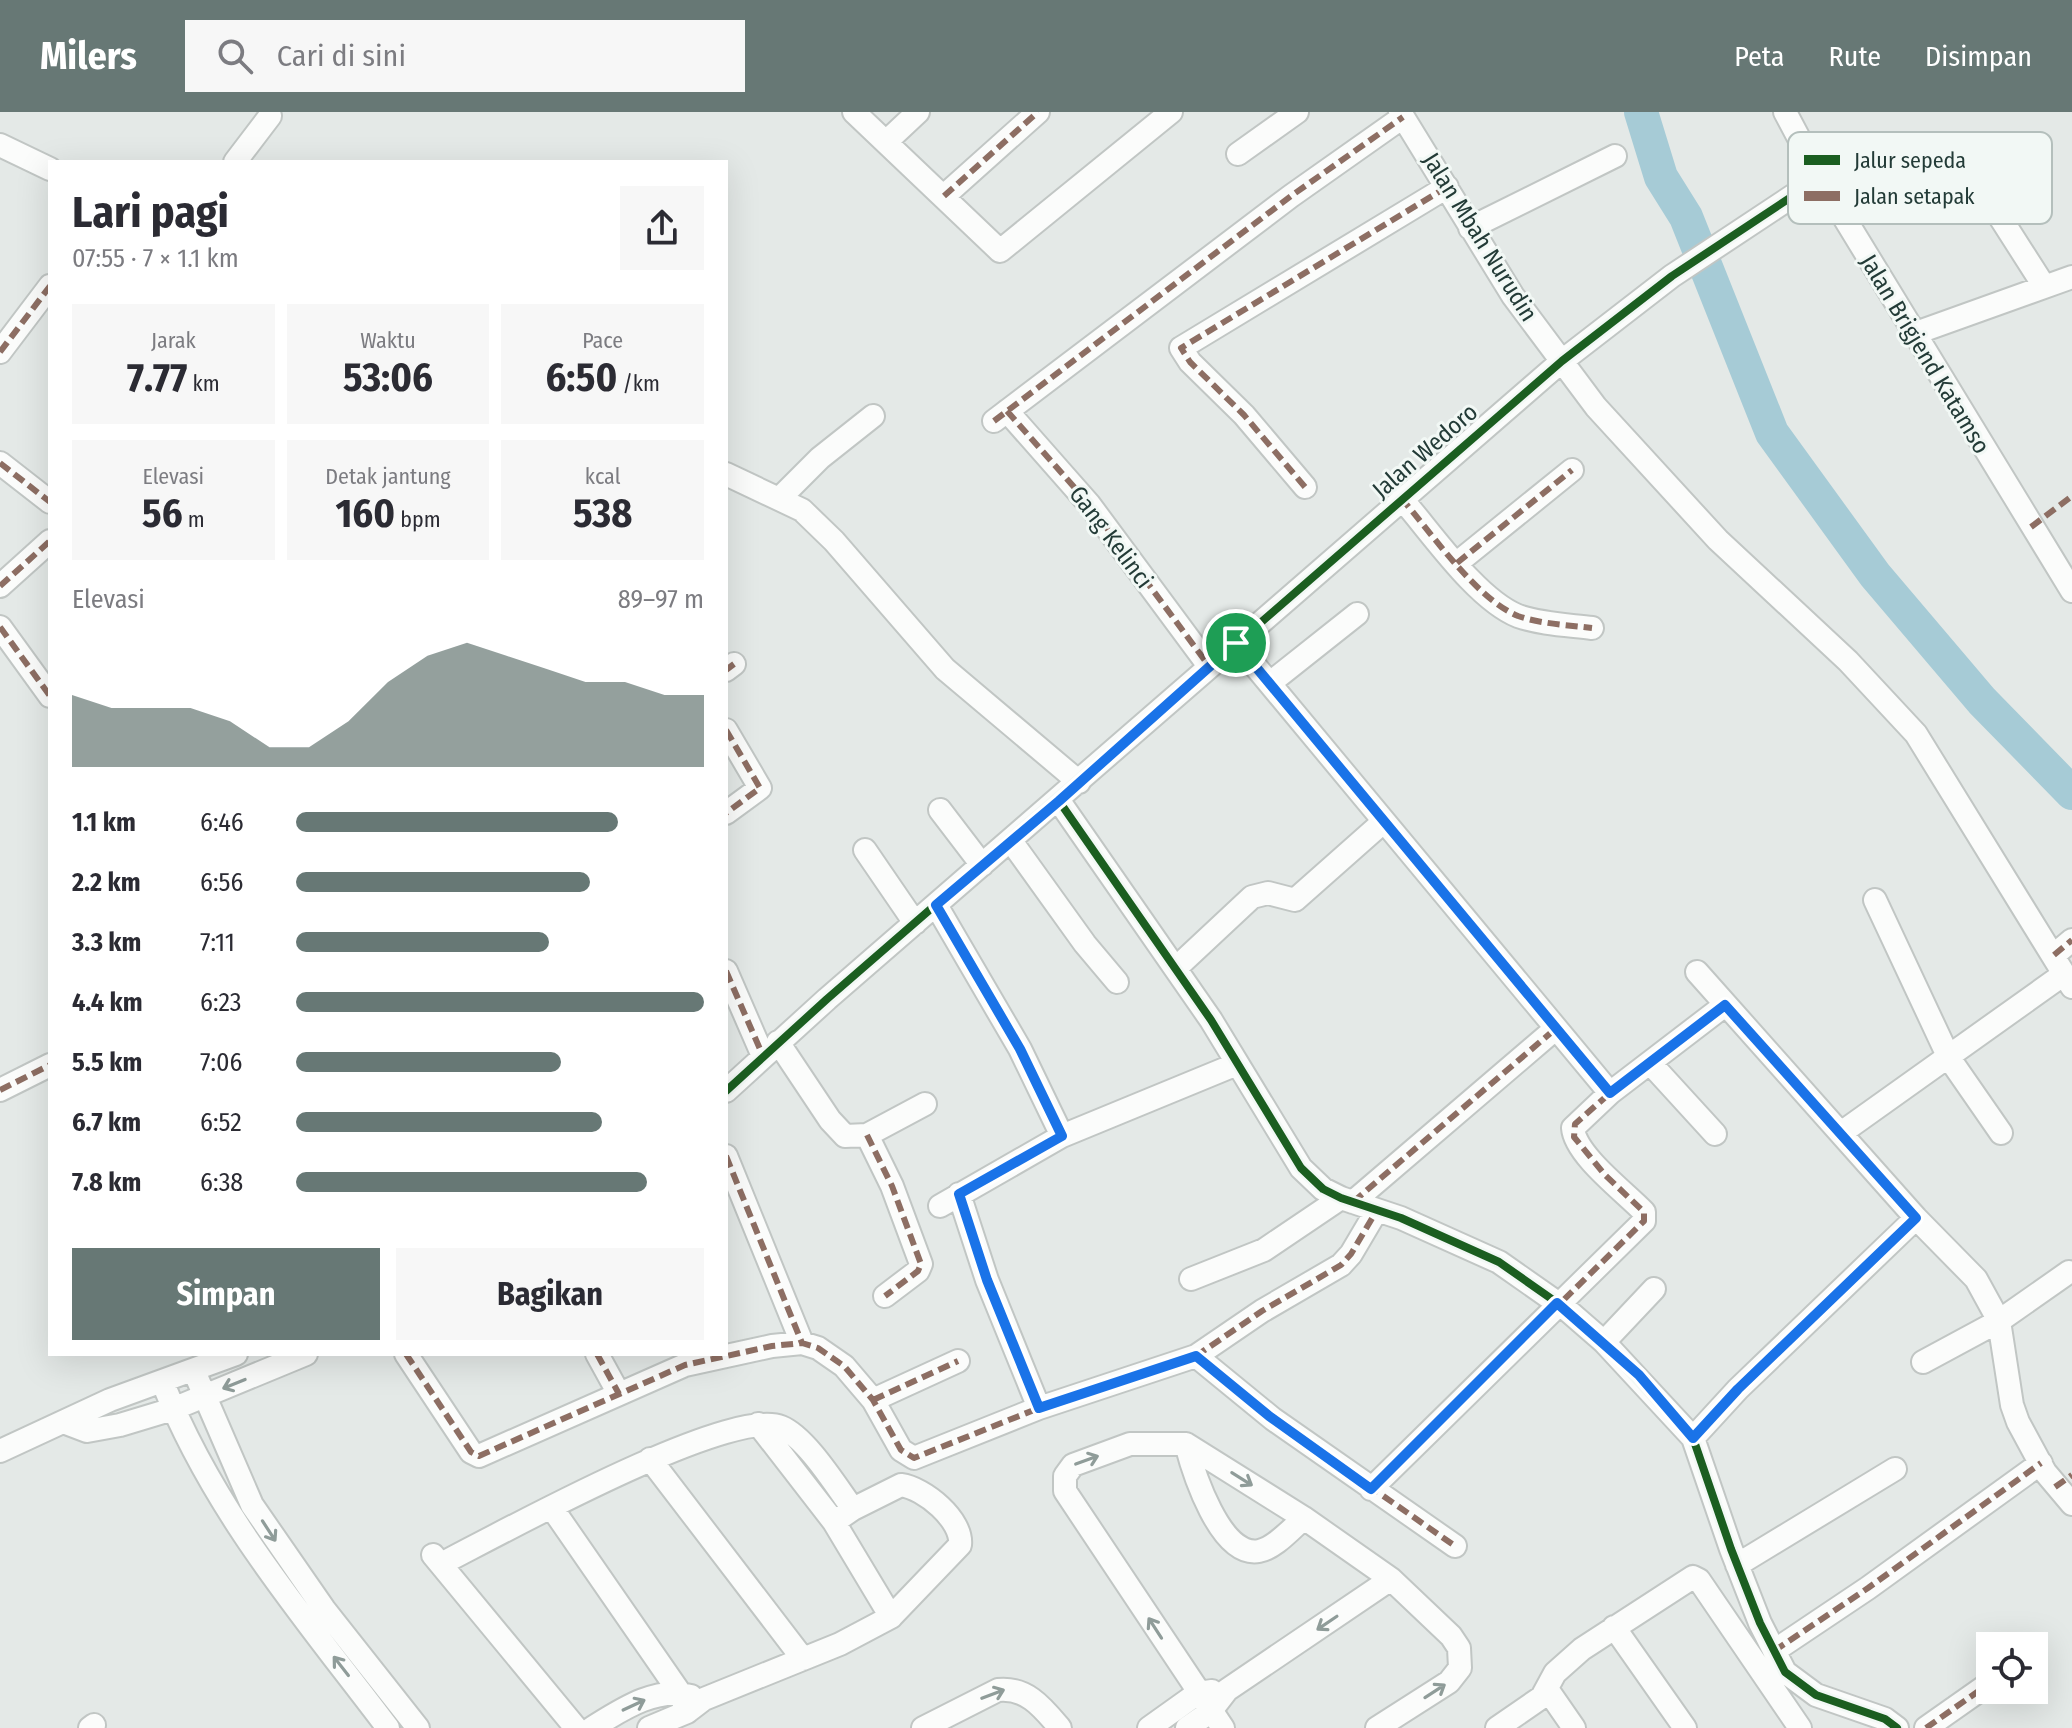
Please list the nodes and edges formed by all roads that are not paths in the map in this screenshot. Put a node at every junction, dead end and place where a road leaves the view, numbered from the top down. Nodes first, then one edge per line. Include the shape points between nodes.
1 (854, 112) edge
2 (918, 112) edge
3 (1038, 112) edge
4 (1171, 112) edge
5 (1297, 112) edge
6 (1785, 112) edge
7 (1401, 114) edge
8 (270, 116) dead end
9 (1796, 132) edge
10 (886, 142) junction
11 (0, 145) edge
12 (1238, 154) dead end
13 (1615, 156) dead end
14 (237, 160) edge
15 (48, 168) edge
16 (1447, 187) junction
17 (944, 196) junction
18 (1788, 199) edge
19 (1847, 224) edge
20 (2004, 224) edge
21 (1470, 228) junction
22 (2072, 277) edge
23 (2044, 286) junction
24 (48, 289) edge
25 (1913, 334) junction
26 (0, 352) edge
27 (1562, 361) junction
28 (873, 416) dead end
29 (0, 463) edge
30 (1572, 470) dead end
31 (728, 475) edge
32 (1305, 487) dead end
33 (781, 497) junction
34 (1401, 498) junction
35 (48, 500) edge
36 (48, 543) edge
37 (1457, 563) junction
38 (0, 586) edge
39 (2072, 591) edge
40 (1357, 614) dead end
41 (0, 627) edge
42 (1592, 628) dead end
43 (1236, 643) junction
44 (1209, 666) junction
45 (1270, 683) junction
46 (48, 693) edge
47 (728, 733) edge
48 (1079, 782) junction
49 (1059, 801) junction
50 (940, 810) dead end
51 (728, 812) edge
52 (1382, 823) junction
53 (1011, 841) junction
54 (865, 850) dead end
55 (982, 865) junction
56 (1875, 900) dead end
57 (936, 905) junction
58 (915, 923) junction
59 (2072, 940) edge
60 (1176, 968) junction
61 (1697, 972) dead end
62 (2063, 972) edge
63 (728, 975) edge
64 (1117, 982) dead end
65 (1725, 1005) junction
66 (1554, 1030) junction
67 (770, 1049) junction
68 (1949, 1058) junction
69 (1237, 1064) junction
70 (1651, 1064) junction
71 (48, 1066) edge
72 (728, 1089) edge
73 (0, 1090) edge
74 (1610, 1093) junction
75 (925, 1104) dead end
76 (1841, 1133) junction
77 (2001, 1133) dead end
78 (1715, 1134) dead end
79 (867, 1135) junction
80 (1062, 1136) junction
81 (728, 1161) edge
82 (1347, 1200) junction
83 (1377, 1210) junction
84 (1916, 1218) junction
85 (2069, 1272) dead end
86 (1191, 1279) dead end
87 (1654, 1289) dead end
88 (885, 1296) dead end
89 (1557, 1303) junction
90 (1999, 1321) junction
91 (1604, 1342) junction
92 (802, 1343) junction
93 (231, 1356) edge
94 (301, 1356) edge
95 (407, 1356) edge
96 (598, 1356) edge
97 (726, 1356) edge
98 (728, 1356) edge
99 (1196, 1356) junction
100 (958, 1361) dead end
101 (1923, 1362) dead end
102 (194, 1371) junction
103 (163, 1383) junction
104 (619, 1394) junction
105 (203, 1396) junction
106 (873, 1400) junction
107 (1039, 1408) junction
108 (173, 1409) junction
109 (66, 1423) junction
110 (758, 1424) junction
111 (1693, 1438) junction
112 (1186, 1444) junction
113 (0, 1451) edge
114 (650, 1459) junction
115 (2041, 1463) junction
116 (1895, 1469) dead end
117 (2064, 1481) edge
118 (1371, 1489) junction
119 (2072, 1504) edge
120 (552, 1508) junction
121 (853, 1509) junction
122 (1304, 1518) junction
123 (834, 1522) junction
124 (1455, 1546) dead end
125 (1737, 1565) junction
126 (1391, 1579) junction
127 (891, 1617) junction
128 (1614, 1627) junction
129 (1774, 1651) junction
130 (803, 1659) junction
131 (1547, 1689) junction
132 (1976, 1693) edge
133 (690, 1701) junction
134 (1210, 1711) edge
135 (388, 1728) edge
136 (418, 1728) edge
137 (576, 1728) edge
138 (592, 1728) edge
139 (649, 1728) edge
140 (923, 1728) edge
141 (1060, 1728) edge
142 (1149, 1728) edge
143 (1187, 1728) edge
144 (1377, 1728) edge
145 (1497, 1728) edge
146 (1574, 1728) edge
147 (1685, 1728) edge
148 (1800, 1728) edge
149 (1897, 1728) edge
150 (1926, 1728) edge

1 - 10 street
2 - 10 street
3 - 17 street
4 - 17 street via 1003,251 992,247
5 - 12 street
6 - 9 street, Jalan Brigjend Katamso
7 - 16 street, Jalan Mbah Nurudin
7 - 44 street, Gang Kelinci via 1001,416 1089,504
8 - 14 street
10 - 17 street
11 - 15 street
13 - 21 street
16 - 21 street, Jalan Mbah Nurudin
16 - 32 street via 1181,348
18 - 27 street, Jalan Wedoro via 1672,276
19 - 25 street, Jalan Brigjend Katamso
20 - 23 street
21 - 27 street, Jalan Mbah Nurudin
22 - 23 street
23 - 25 street
24 - 26 street
25 - 39 street, Jalan Brigjend Katamso
27 - 34 street, Jalan Wedoro
27 - 62 street, Jalan Mbah Nurudin via 1596,407 1718,540 1848,661 1916,734
28 - 33 street
29 - 35 street
30 - 37 street
31 - 33 street
33 - 48 street via 834,541 945,669
34 - 37 street
34 - 43 street, Jalan Wedoro
36 - 38 street
37 - 42 street via 1514,614
40 - 45 street
41 - 46 street
43 - 44 street, Jalan Wedoro
43 - 45 street
44 - 48 street, Jalan Wedoro
45 - 52 street
47 - 51 street via 760,788
48 - 49 street, Jalan Wedoro
49 - 53 street, Jalan Wedoro
49 - 60 street
50 - 55 street
52 - 60 street via 1295,900 1268,893 1252,897
52 - 66 street
53 - 55 street, Jalan Wedoro
53 - 64 street
54 - 58 street
55 - 57 street, Jalan Wedoro
56 - 68 street
57 - 58 street, Jalan Wedoro
57 - 80 street via 1020,1049
58 - 67 street, Jalan Wedoro
59 - 62 street
60 - 69 street
61 - 65 street
62 - 68 street
63 - 67 street
65 - 70 street
65 - 76 street
66 - 74 street
66 - 82 street
67 - 72 street, Jalan Wedoro
67 - 79 street via 840,1132 850,1138
68 - 76 street
68 - 77 street
69 - 80 street
69 - 82 street via 1301,1168 1323,1189
70 - 74 street
70 - 78 street
71 - 73 street
74 - 89 street via 1575,1124 1574,1137 1645,1217
75 - 79 street
76 - 84 street
79 - 88 street via 921,1264
80 - 107 street via 949,1200
81 - 92 street
82 - 83 street
82 - 86 street via 1264,1250
83 - 89 street via 1499,1262
83 - 99 street via 1341,1265
84 - 90 street via 1976,1279
84 - 111 street
85 - 90 street
87 - 91 street
89 - 91 street
89 - 118 street
90 - 101 street
90 - 115 street via 2012,1405
91 - 111 street
92 - 98 street
92 - 106 street via 844,1366
93 - 102 street
94 -> 105 street
95 - 104 street via 477,1456
96 - 104 street
97 - 104 street via 685,1365
99 - 107 street
99 - 118 street
100 - 106 street
102 - 103 street
102 - 105 street
103 - 108 street
103 - 109 street via 110,1400
105 - 108 street
105 -> 136 street via 252,1505 277,1545
106 - 107 street via 901,1450 914,1458
108 - 109 street via 99,1431
135 -> 108 street via 265,1569
109 - 113 street
110 - 114 street
110 - 121 street via 783,1427 797,1437
110 - 123 street
111 - 125 street
112 -> 122 street
112 - 122 street via 1194,1479 1212,1514 1242,1548 1267,1549
134 -> 112 street via 1063,1483 1073,1465 1130,1444
114 - 120 street
114 - 130 street
115 - 117 street
115 - 129 street
116 - 125 street
117 - 119 street
118 - 124 street
120 - 133 street
120 - 137 street via 437,1560
121 - 123 street
121 - 127 street via 893,1486 907,1486 959,1528 960,1545
122 - 126 street
123 - 127 street
125 - 129 street
126 -> 134 street via 1227,1690
144 -> 126 street via 1449,1682 1460,1668 1459,1648 1451,1636
127 - 130 street
128 - 131 street via 1555,1673
128 - 147 street
128 - 148 street via 1695,1578
129 - 149 street via 1799,1685
130 - 133 street
131 - 145 street
131 - 146 street
132 - 150 street
138 -> 133 street via 639,1702
133 - 139 street
134 - 142 street
134 - 143 street
140 -> 141 street via 1009,1689 1040,1704

